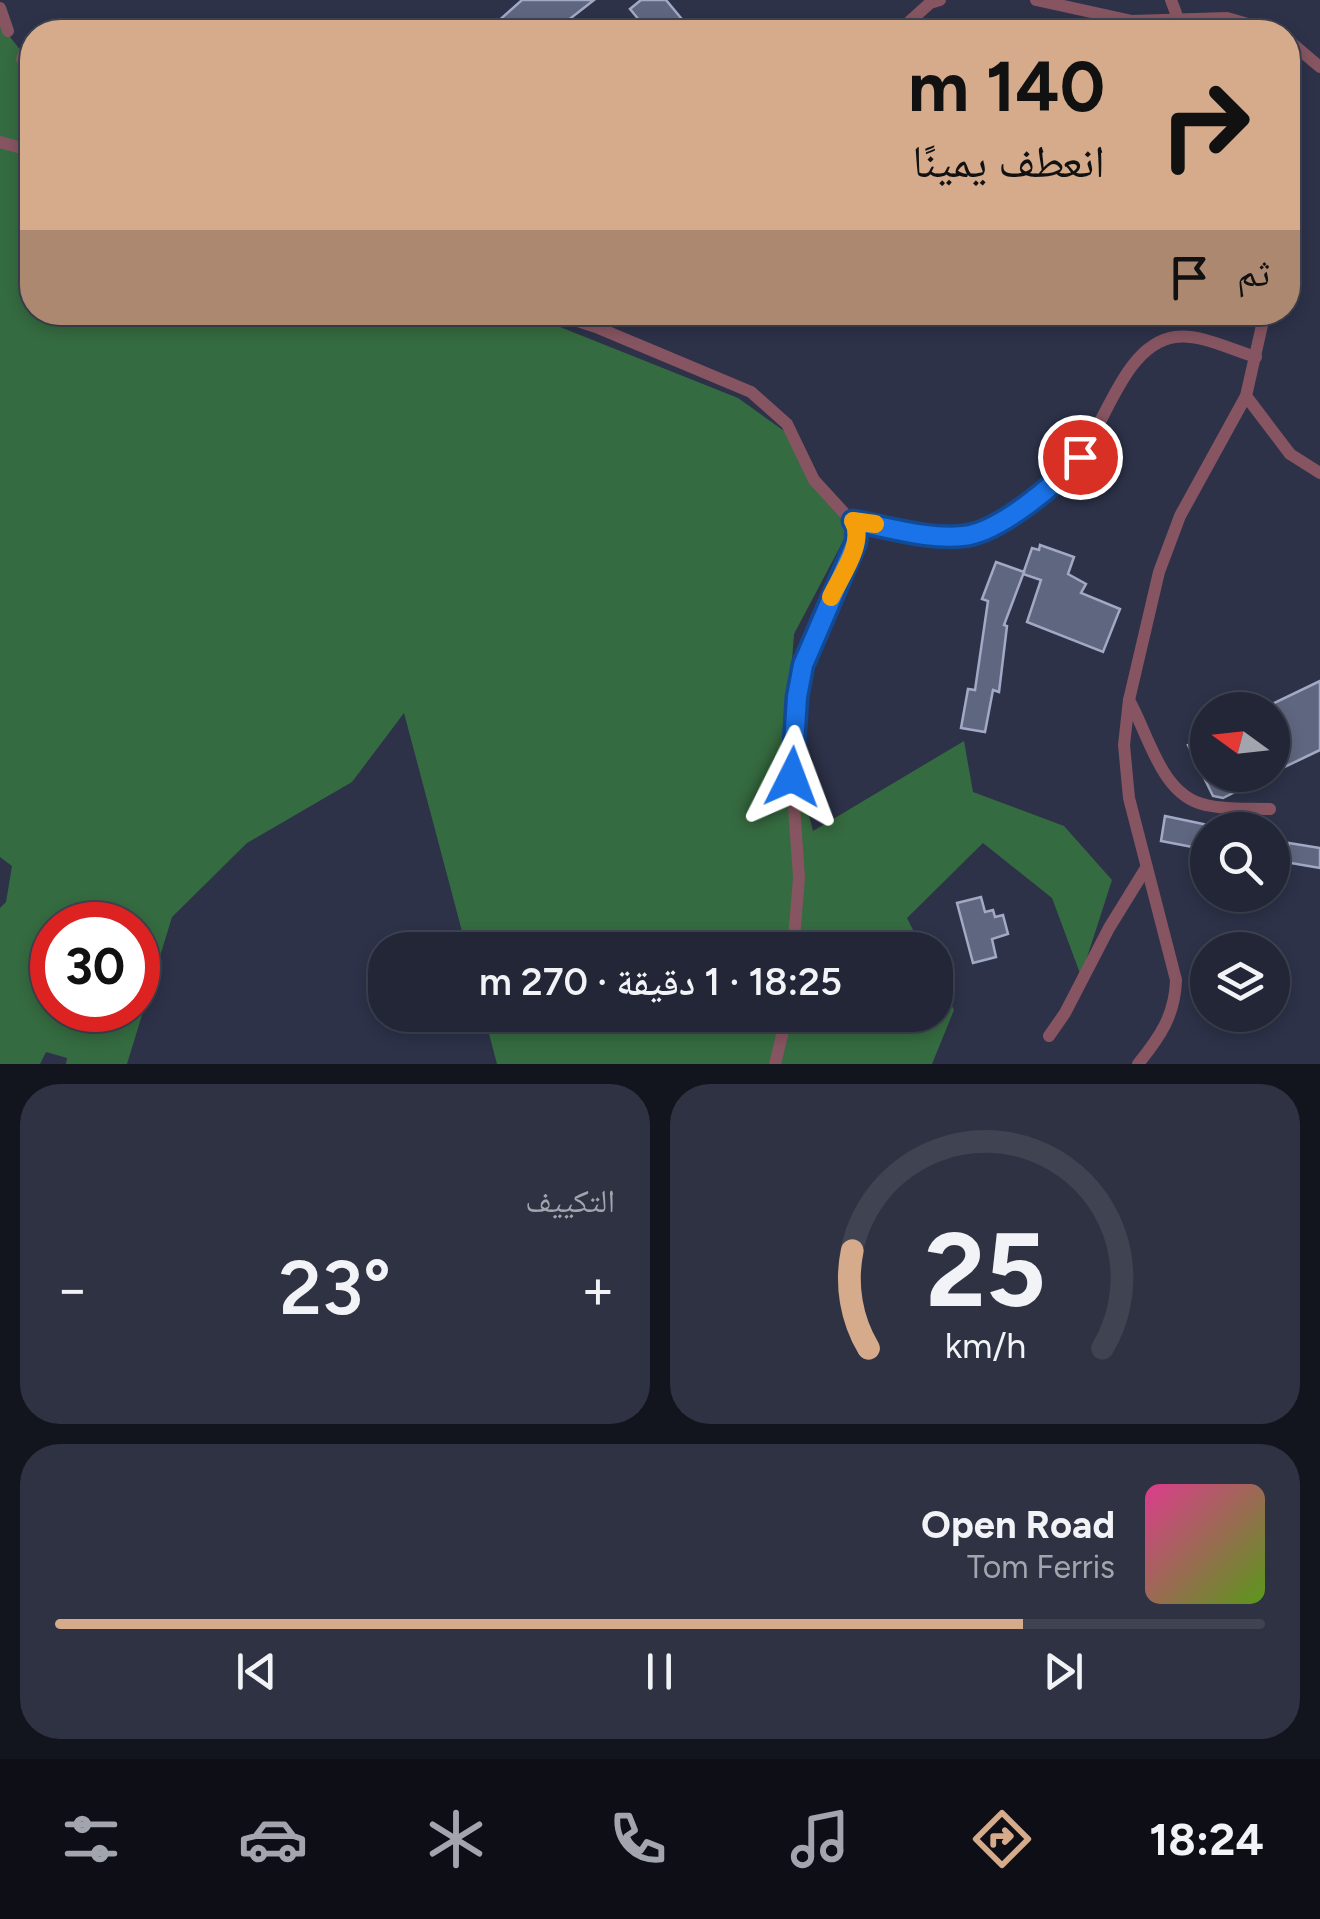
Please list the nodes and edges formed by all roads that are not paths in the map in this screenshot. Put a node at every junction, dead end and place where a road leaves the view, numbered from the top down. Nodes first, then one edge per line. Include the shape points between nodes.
1 (940, 0) edge
2 (1036, 0) edge
3 (1170, 0) edge
4 (0, 8) edge
5 (1176, 18) junction
6 (911, 20) edge
7 (1123, 20) edge
8 (1154, 20) edge
9 (1235, 20) edge
10 (8, 31) dead end
11 (1300, 50) edge
12 (1320, 68) edge
13 (590, 325) edge
14 (1262, 325) edge
15 (1256, 357) junction
16 (1246, 396) junction
17 (1320, 473) edge
18 (853, 521) junction
19 (1129, 700) junction
20 (1270, 809) dead end
21 (1146, 868) junction
22 (794, 932) edge
23 (783, 1032) edge
24 (1049, 1036) dead end
25 (775, 1064) edge
26 (1138, 1064) edge

1 - 6 street
2 - 7 street
3 - 5 street
4 - 10 street
5 - 8 street
5 - 9 street
11 - 12 street
13 - 18 street via 751,392 787,424 814,480
14 - 15 street
15 - 16 street
15 - 18 street via 1188,337 1156,344 1119,384 1070,468 977,534 926,534
16 - 17 street via 1290,454
16 - 19 street via 1180,516 1159,572
18 - 22 street via 856,542 803,665 797,697
19 - 20 street via 1163,772 1182,795 1204,805
19 - 21 street via 1129,798
21 - 24 street
21 - 26 street via 1171,956 1176,1001
23 - 25 street

